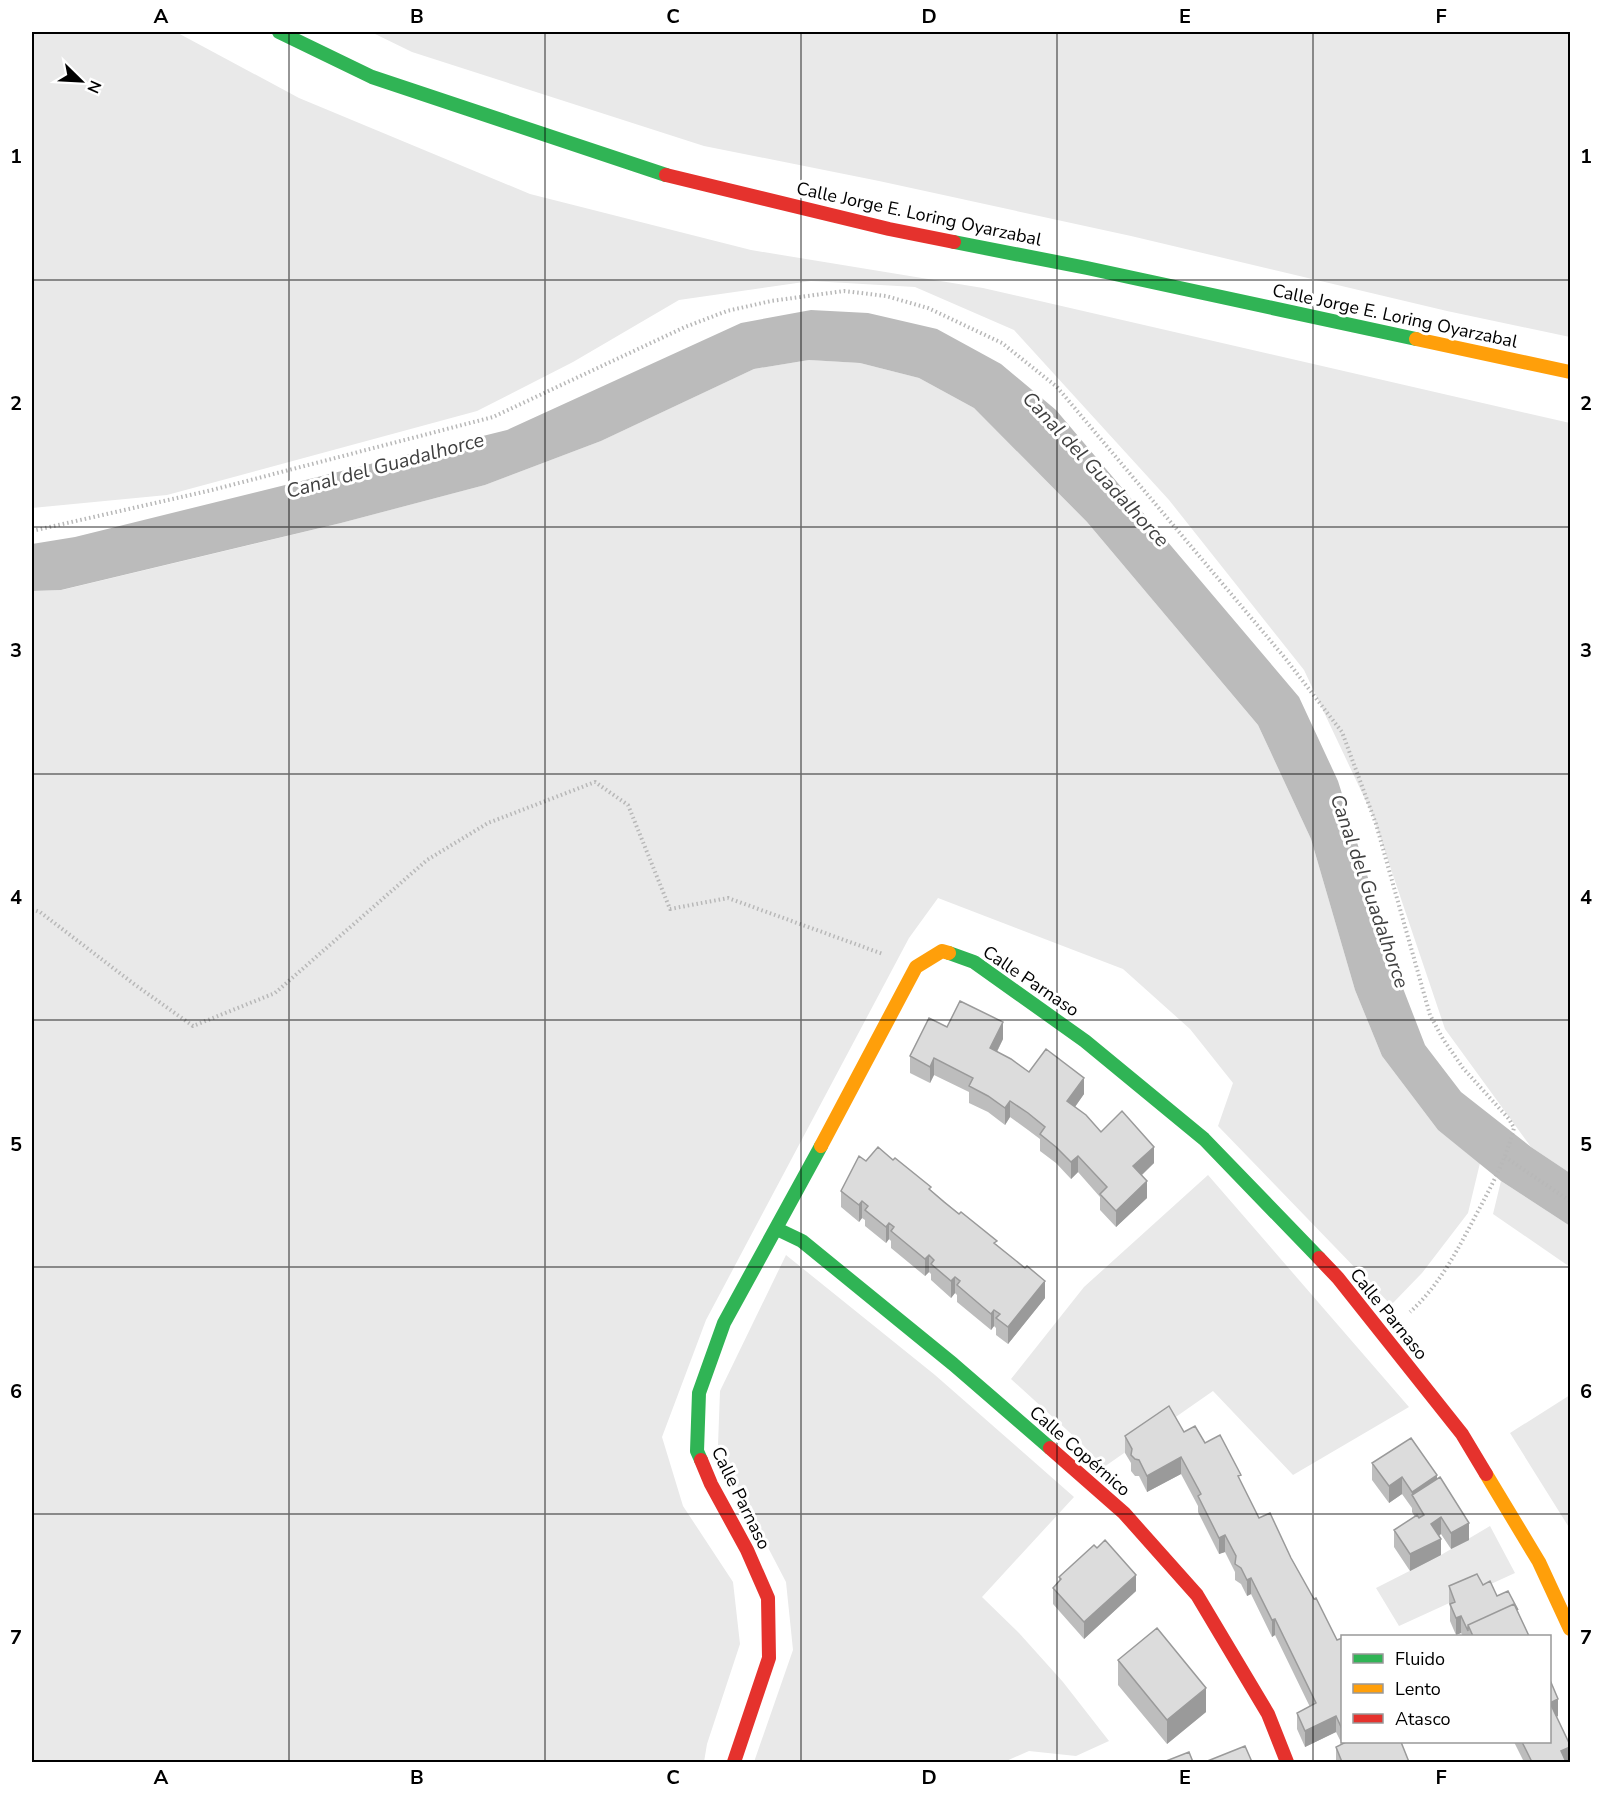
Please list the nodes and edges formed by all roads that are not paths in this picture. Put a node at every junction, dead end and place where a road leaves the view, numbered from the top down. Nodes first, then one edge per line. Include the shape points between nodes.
1 (279, 32) edge
2 (1570, 372) edge
3 (777, 1229) junction
4 (1570, 1629) edge
5 (734, 1762) edge
6 (1287, 1762) edge

1 - 2 street, Calle Jorge E. Loring Oyarzabal via 372,77 679,179 889,229
3 - 4 street, Calle Parnaso via 916,967 942,951 974,962 1085,1041 1204,1139 1338,1278 1462,1434 1539,1562
3 - 5 street, Calle Parnaso via 724,1323 699,1393 697,1452 768,1598 769,1658
3 - 6 street, Calle Copérnico via 802,1241 953,1364 1124,1513 1197,1595 1268,1714

